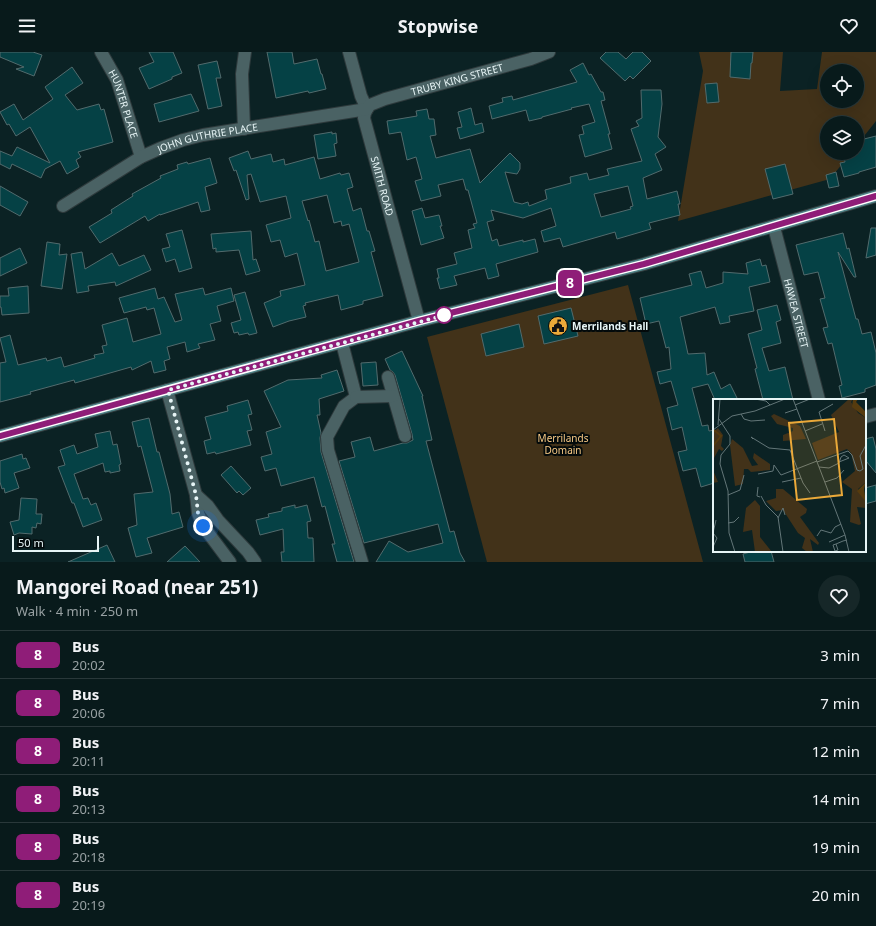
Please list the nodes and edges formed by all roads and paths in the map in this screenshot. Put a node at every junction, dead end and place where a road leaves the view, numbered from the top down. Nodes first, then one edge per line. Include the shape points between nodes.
1 (101, 52) edge
2 (245, 52) edge
3 (349, 52) edge
4 (549, 52) edge
5 (367, 109) junction
6 (244, 129) junction
7 (141, 158) junction
8 (876, 196) edge
9 (63, 206) dead end
10 (774, 227) junction
11 (419, 321) junction
12 (342, 343) junction
13 (388, 377) dead end
14 (168, 390) junction
15 (393, 396) junction
16 (356, 397) junction
17 (819, 399) edge
18 (876, 414) edge
19 (866, 417) edge
20 (0, 436) edge
21 (405, 436) dead end
22 (196, 495) junction
23 (230, 562) edge
24 (255, 562) edge
25 (362, 562) edge

1 - 7 street, HUNTER PLACE via 117,80
2 - 6 street via 242,74
3 - 5 street, SMITH ROAD
4 - 5 street, TRUBY KING STREET via 385,99 370,105
5 - 6 street, JOHN GUTHRIE PLACE
5 - 11 street, SMITH ROAD via 364,118
6 - 7 street, JOHN GUTHRIE PLACE via 183,140
7 - 9 street, JOHN GUTHRIE PLACE
8 - 10 street
10 - 11 street via 644,264
10 - 17 street, HAWEA STREET
11 - 12 street
12 - 14 street
12 - 16 street
13 - 15 street
14 - 20 street
14 - 22 street
15 - 16 street
15 - 21 street
16 - 25 street via 344,406 327,437 328,450
18 - 19 street
22 - 23 street via 198,513 203,526
22 - 24 street

